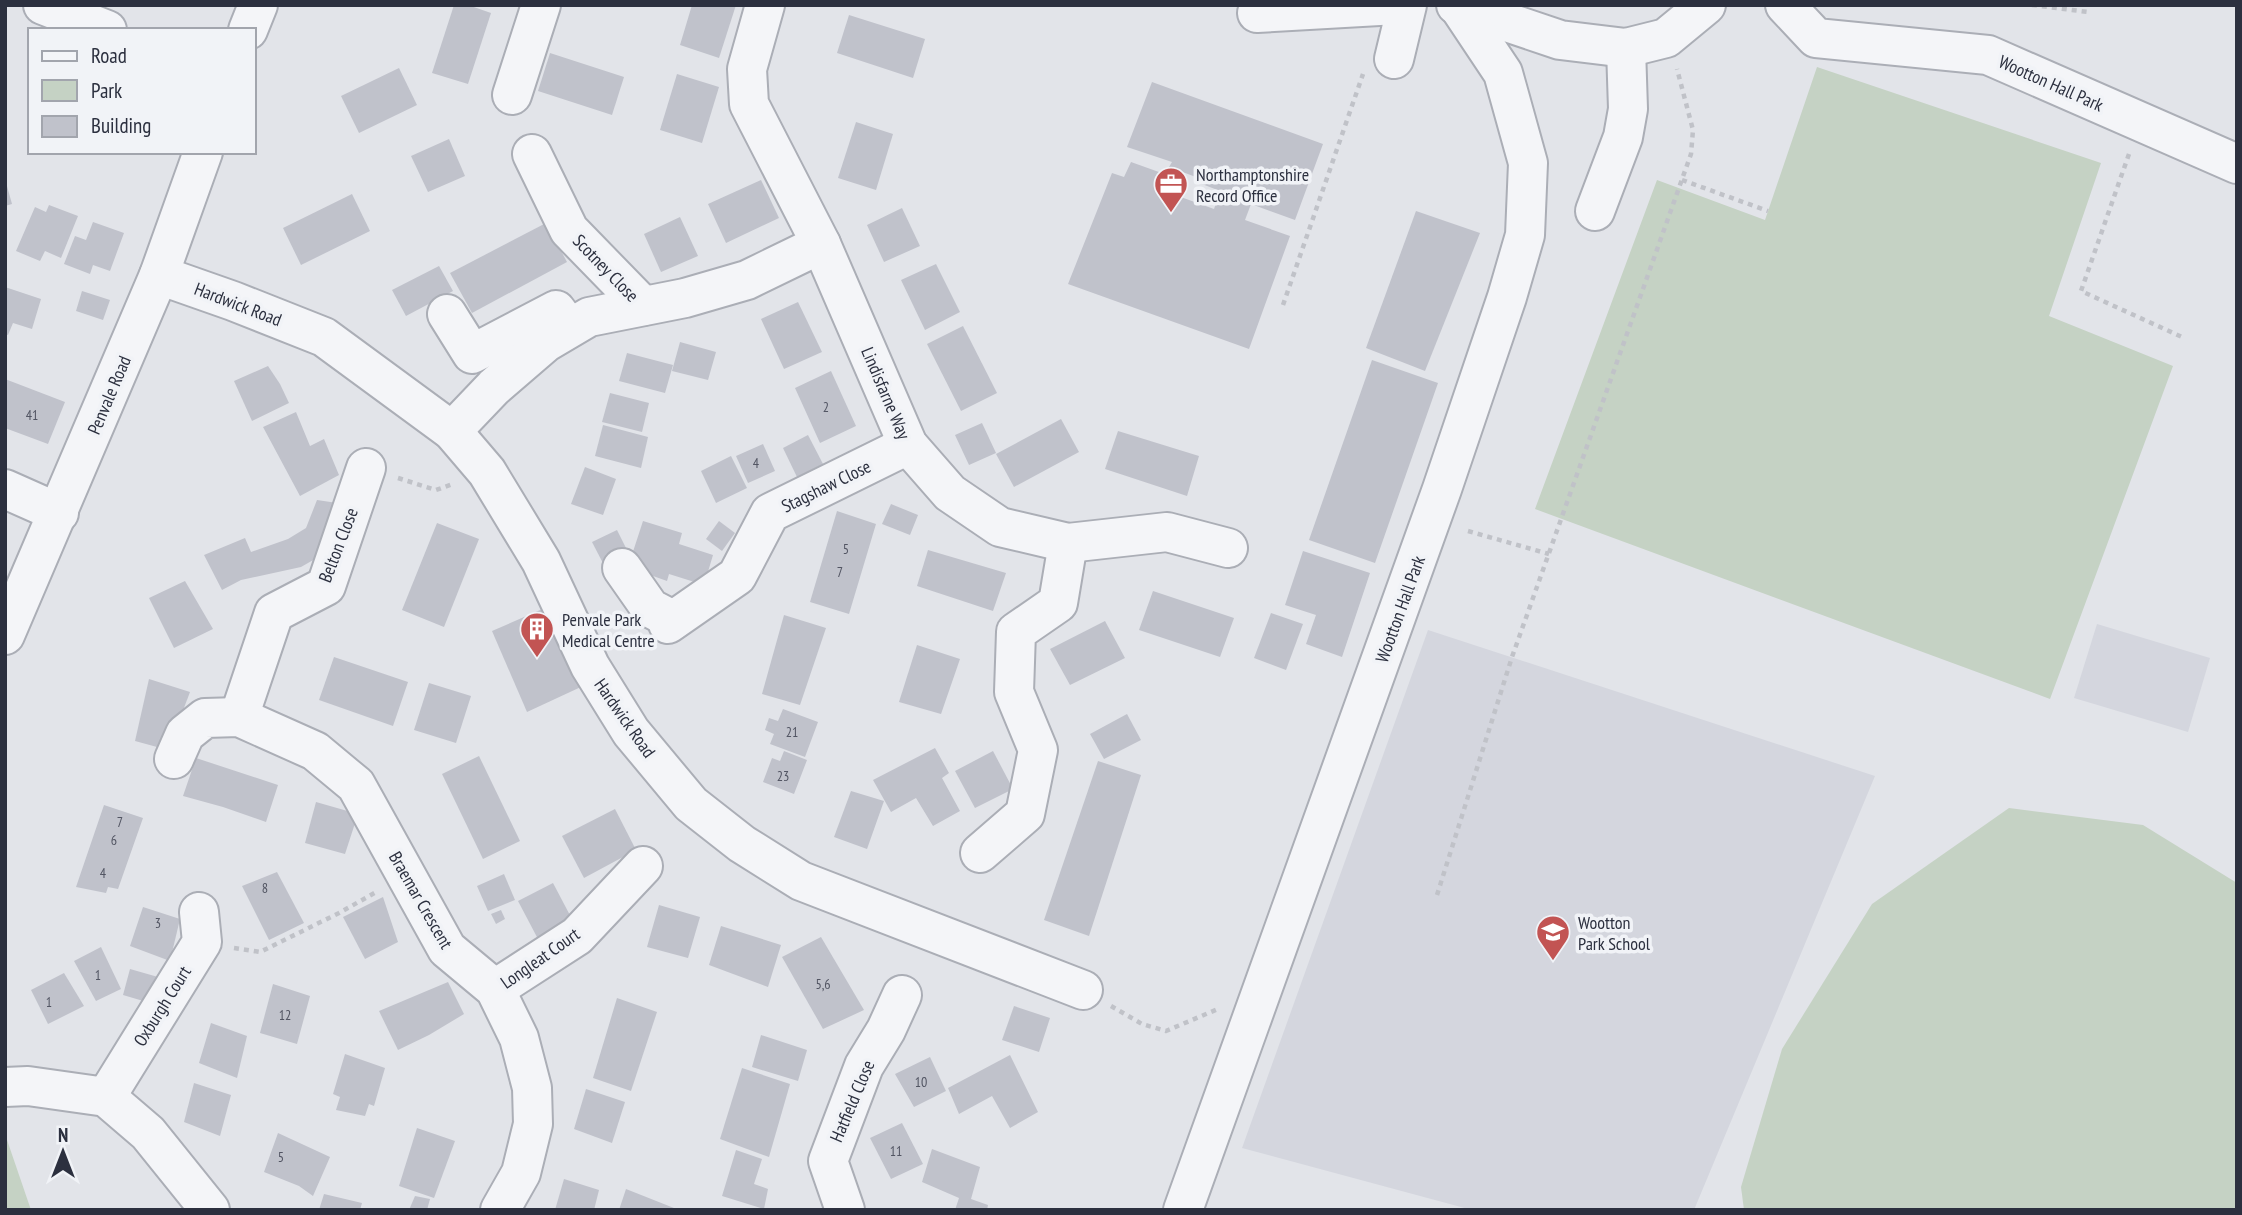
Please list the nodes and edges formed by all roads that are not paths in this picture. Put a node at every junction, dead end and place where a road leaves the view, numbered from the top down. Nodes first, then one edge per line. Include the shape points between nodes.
1 (258, 5) edge
2 (541, 5) edge
3 (765, 5) edge
4 (1397, 5) edge
5 (1407, 5) edge
6 (1706, 5) edge
7 (1785, 5) edge
8 (1458, 6) edge
9 (53, 7) edge
10 (1257, 13) dead end
11 (109, 23) edge
12 (249, 28) edge
13 (1626, 48) junction
14 (1381, 62) road end
15 (512, 95) dead end
16 (202, 154) edge
17 (532, 154) dead end
18 (2237, 164) edge
19 (1595, 211) dead end
20 (821, 244) junction
21 (159, 275) junction
22 (643, 306) junction
23 (447, 314) dead end
24 (570, 328) junction
25 (452, 431) junction
26 (908, 445) junction
27 (366, 468) road end
28 (5, 489) edge
29 (59, 513) junction
30 (1068, 543) junction
31 (1228, 548) dead end
32 (622, 568) dead end
33 (5, 635) edge
34 (239, 717) junction
35 (174, 759) dead end
36 (980, 853) dead end
37 (643, 866) dead end
38 (200, 927) road end
39 (495, 989) junction
40 (1083, 990) road end
41 (902, 995) dead end
42 (5, 1087) edge
43 (106, 1097) junction
44 (210, 1210) edge
45 (500, 1210) edge
46 (845, 1210) edge
47 (1183, 1210) edge

1 - 12 street
2 - 15 street
3 - 20 street, Lindisfarne Way via 747,69 749,104
4 - 10 street
5 - 14 street
6 - 13 street via 1665,38
7 - 18 street, Wootton Hall Park via 1816,38 1988,55
8 - 13 street via 1560,40
8 - 47 street, Wootton Hall Park via 1503,73 1528,163 1525,235 1477,423
9 - 11 street
13 - 19 street via 1628,109 1623,137
16 - 21 street, Penvale Road
17 - 22 street, Scotney Close via 569,230
20 - 22 street via 747,280
20 - 26 street, Lindisfarne Way
21 - 25 street, Hardwick Road via 324,337
21 - 29 street, Penvale Road
22 - 24 street via 589,317
23 - 24 street via 472,354 556,310
24 - 25 street via 545,343
25 - 40 street, Hardwick Road via 487,472 541,561 587,662 631,732 691,804 742,844 801,881
26 - 30 street, Lindisfarne Way via 950,492 1000,527
26 - 32 street, Stagshaw Close via 770,513 737,576 670,622 650,608
27 - 34 street, Belton Close via 326,586 274,613
28 - 29 street
29 - 33 street, Penvale Road
30 - 31 street, Lindisfarne Way via 1167,532
30 - 36 street via 1058,603 1016,632 1014,692 1038,750 1025,814
34 - 35 street via 205,718 184,734
34 - 39 street, Braemar Crescent via 315,751 356,785 447,949
37 - 39 street, Longleat Court via 577,936
38 - 43 street, Oxburgh Court
39 - 45 street, Braemar Crescent via 519,1038 532,1088 533,1124 521,1173
41 - 46 street, Hatfield Close via 864,1066 828,1161
42 - 43 street
43 - 44 street via 148,1133

